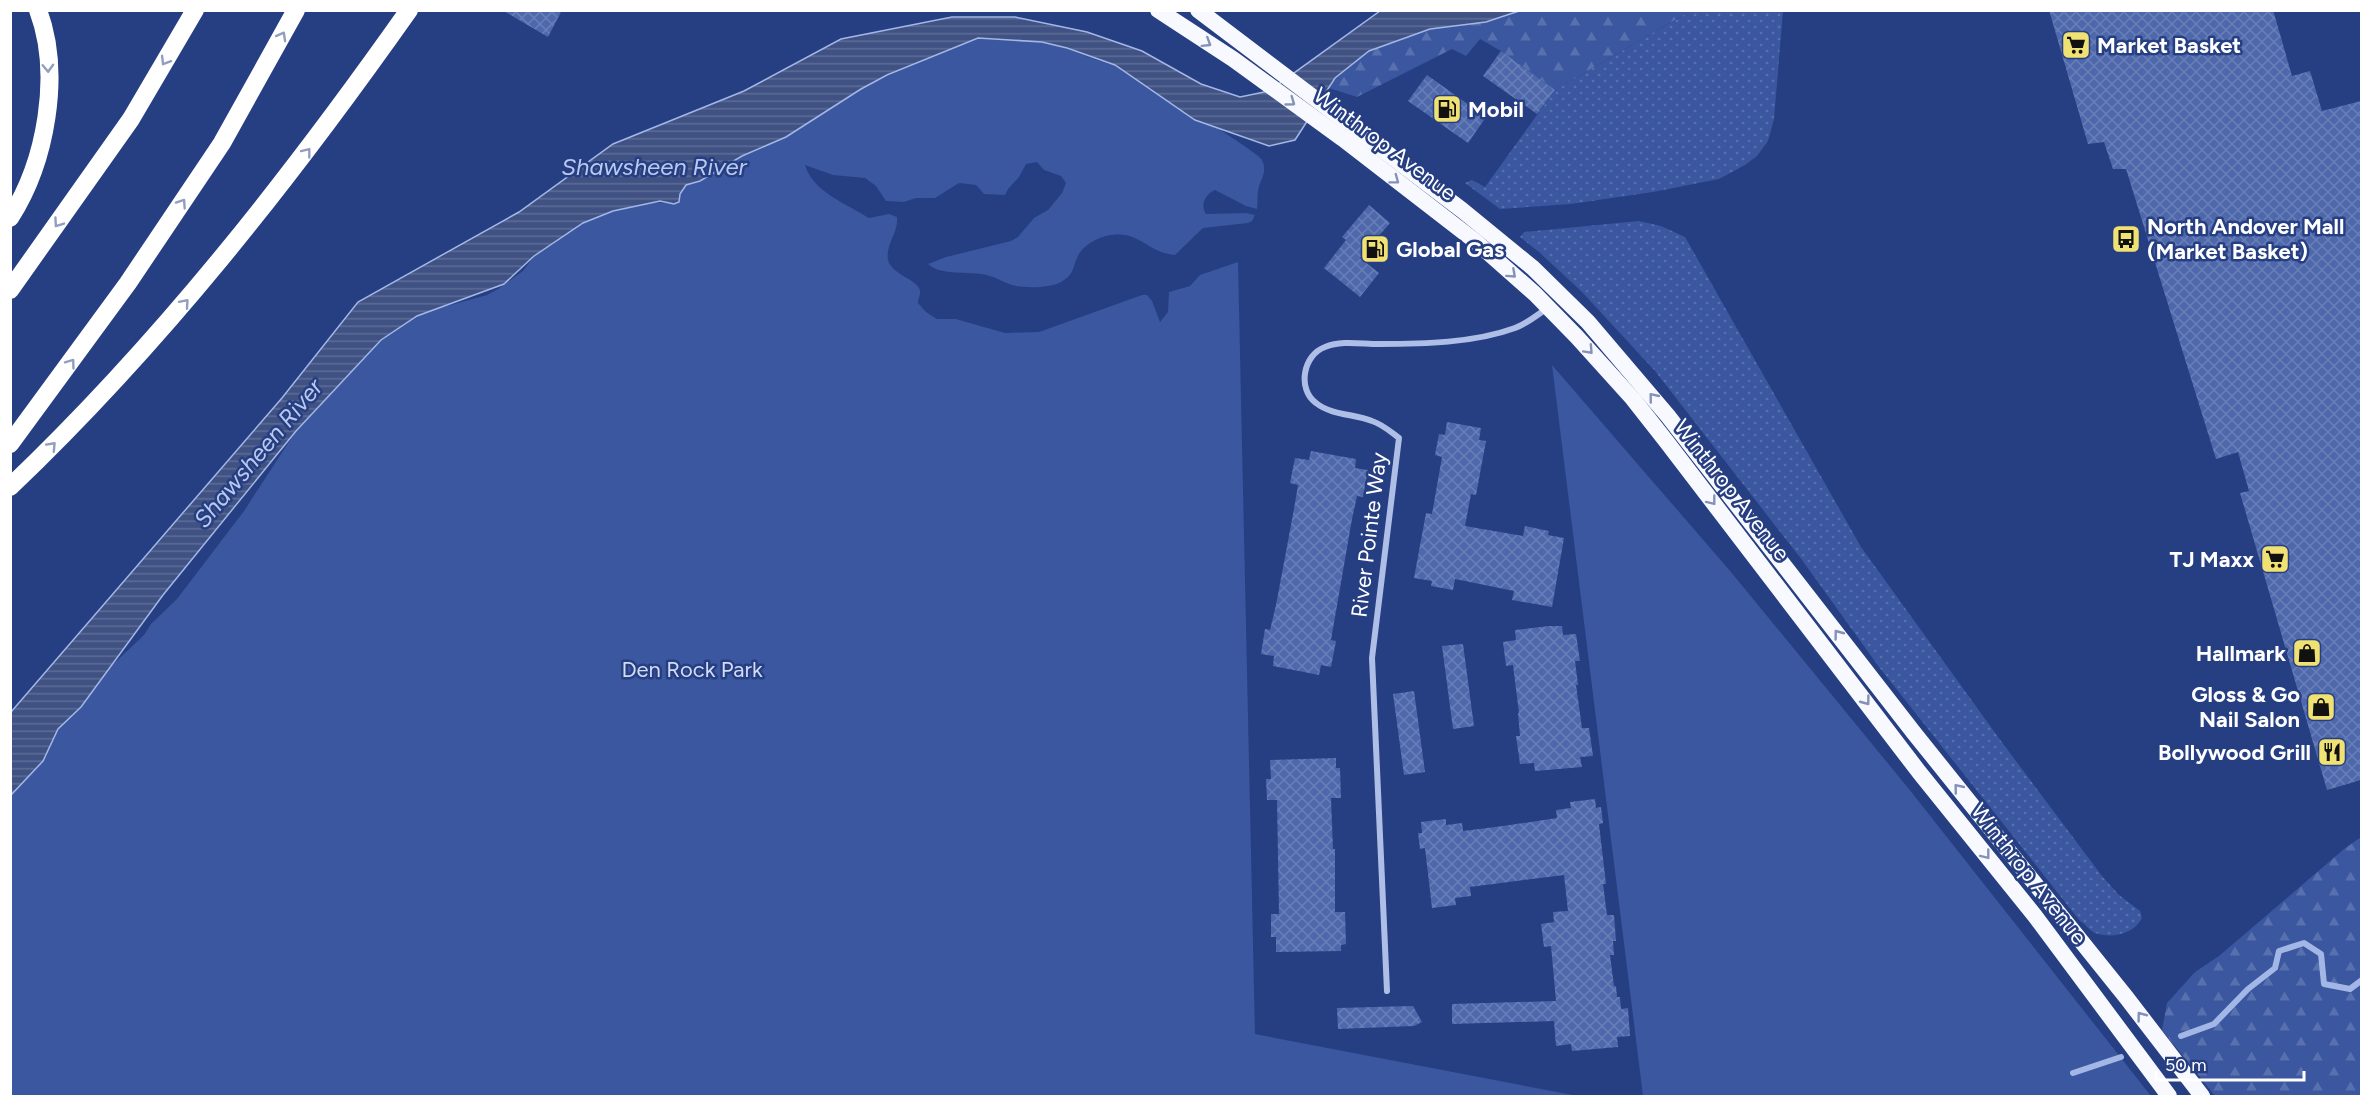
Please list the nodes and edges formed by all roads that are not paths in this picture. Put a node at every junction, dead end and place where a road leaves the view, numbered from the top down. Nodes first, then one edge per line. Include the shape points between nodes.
1 (38, 10) edge
2 (195, 10) edge
3 (296, 10) edge
4 (409, 10) edge
5 (1158, 10) edge
6 (1198, 10) edge
7 (1320, 112) junction
8 (1431, 196) junction
9 (10, 218) edge
10 (10, 290) edge
11 (1562, 296) junction
12 (1549, 308) junction
13 (10, 444) edge
14 (10, 487) edge
15 (1387, 991) dead end
16 (2169, 1096) edge
17 (2202, 1096) edge

1 -> 9 highway via 47,49 47,117 31,178
2 -> 10 highway via 130,119
13 -> 3 highway via 84,345 210,162
14 -> 4 highway via 118,378 203,282 318,138
5 -> 7 highway, Winthrop Avenue via 1268,85
6 - 7 highway, Winthrop Avenue via 1278,70
7 - 8 highway, Winthrop Avenue
8 - 11 highway, Winthrop Avenue via 1500,240
8 -> 12 highway, Winthrop Avenue
11 - 12 highway
17 -> 11 highway, Winthrop Avenue via 1668,416 1616,352
12 - 15 street, River Pointe Way via 1518,327 1488,337 1380,344 1347,342 1324,347 1305,366 1305,385 1313,402 1327,410 1375,421 1399,438 1372,658
12 -> 16 highway, Winthrop Avenue via 1646,416 1919,772 2035,916

